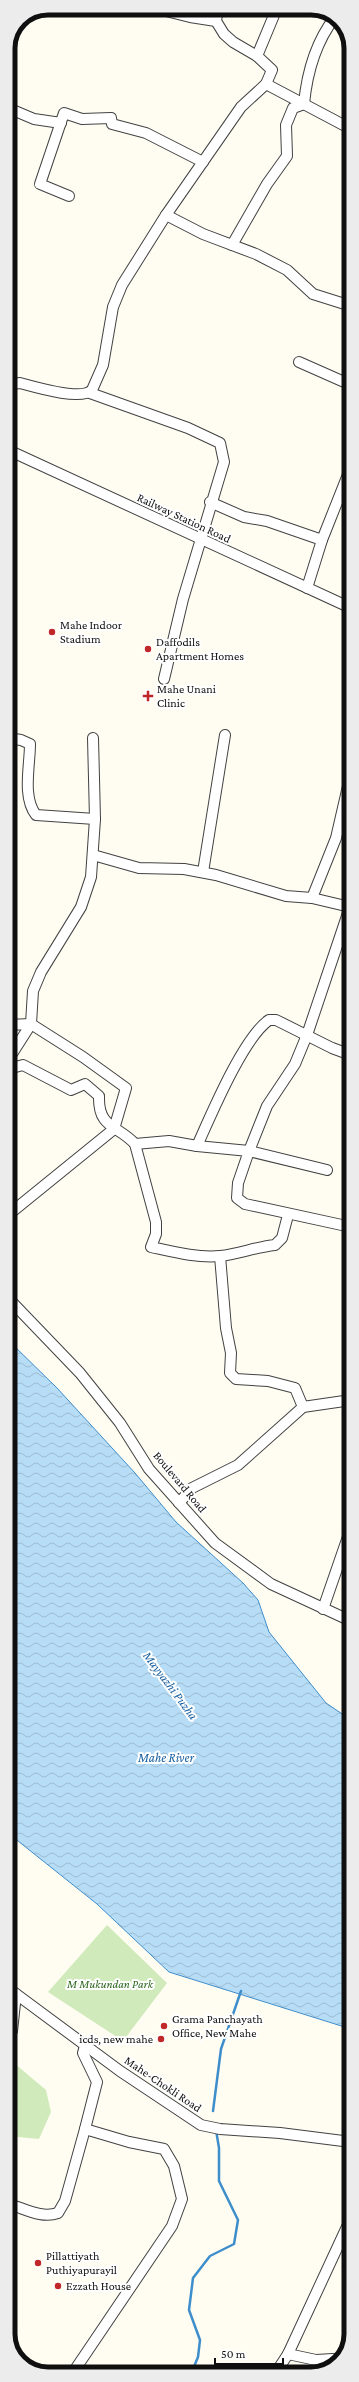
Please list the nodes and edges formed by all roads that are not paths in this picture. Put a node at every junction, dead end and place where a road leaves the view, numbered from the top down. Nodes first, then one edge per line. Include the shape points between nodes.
1 (187, 15) edge
2 (217, 15) edge
3 (274, 15) edge
4 (216, 21) junction
5 (331, 22) edge
6 (257, 56) junction
7 (266, 84) junction
8 (304, 104) junction
9 (15, 111) edge
10 (61, 123) junction
11 (344, 125) edge
12 (203, 162) junction
13 (69, 196) dead end
14 (166, 215) junction
15 (232, 245) junction
16 (344, 304) edge
17 (299, 362) dead end
18 (344, 382) edge
19 (15, 384) edge
20 (90, 393) junction
21 (15, 453) edge
22 (344, 485) edge
23 (210, 502) junction
24 (322, 540) junction
25 (202, 541) junction
26 (307, 588) junction
27 (344, 605) edge
28 (164, 678) dead end
29 (225, 735) dead end
30 (93, 738) dead end
31 (15, 739) edge
32 (344, 803) edge
33 (95, 819) junction
34 (93, 855) junction
35 (203, 872) junction
36 (312, 898) junction
37 (344, 906) edge
38 (344, 925) edge
39 (31, 1024) junction
40 (15, 1025) edge
41 (307, 1035) junction
42 (15, 1049) edge
43 (344, 1052) edge
44 (15, 1067) edge
45 (114, 1130) junction
46 (135, 1144) junction
47 (197, 1146) junction
48 (249, 1151) junction
49 (327, 1170) dead end
50 (15, 1208) edge
51 (288, 1215) junction
52 (344, 1226) edge
53 (220, 1256) junction
54 (15, 1305) edge
55 (344, 1401) edge
56 (303, 1407) junction
57 (179, 1502) junction
58 (344, 1548) edge
59 (323, 1609) junction
60 (344, 1618) edge
61 (15, 1993) edge
62 (85, 2046) junction
63 (85, 2129) junction
64 (344, 2141) edge
65 (15, 2206) edge
66 (344, 2233) edge
67 (288, 2354) junction
68 (333, 2359) dead end
69 (77, 2367) edge
70 (280, 2367) edge

1 - 4 street
2 - 4 street
3 - 6 street
4 - 6 street via 233,42
5 - 8 street via 309,66
6 - 7 street via 272,70
7 - 8 street
7 - 12 street via 241,107
8 - 11 street
8 - 15 street via 293,108 286,125 287,156 267,184
9 - 10 street via 34,119
10 - 12 street via 64,113 82,118 111,118 112,124 146,133
10 - 13 street via 40,184
12 - 14 street
14 - 15 street
14 - 20 street via 122,285 114,307 102,365
15 - 16 street via 287,270 313,294
17 - 18 street
19 - 20 street via 74,394
20 - 23 street via 188,428 220,444 224,462
21 - 25 street, Railway Station Road
22 - 24 street
23 - 24 street via 244,517 267,521
23 - 25 street
24 - 26 street
25 - 26 street, Railway Station Road
25 - 28 street via 183,599
26 - 27 street, Railway Station Road
29 - 35 street
30 - 33 street
31 - 33 street via 30,744 28,797 36,815
32 - 36 street via 336,838
33 - 34 street
34 - 35 street via 139,868
34 - 39 street via 91,877 81,907 41,972 33,991
35 - 36 street via 286,896
36 - 37 street
38 - 41 street
39 - 40 street
39 - 42 street
39 - 45 street via 126,1088
41 - 43 street
41 - 47 street via 276,1020 265,1023 255,1034 240,1060
41 - 48 street via 288,1077 267,1106
44 - 45 street via 24,1065 71,1090 85,1084 99,1096 98,1110
45 - 46 street via 127,1136
45 - 50 street
46 - 47 street via 168,1141
46 - 53 street via 156,1222 156,1234 151,1247 196,1255
47 - 48 street
48 - 49 street
48 - 51 street via 238,1183 237,1198 245,1204
51 - 52 street
51 - 53 street via 282,1238 275,1245
53 - 56 street via 226,1328 231,1353 230,1373 236,1378 268,1381 295,1388
54 - 57 street, Boulevard Road via 80,1373 120,1423 149,1469
55 - 56 street
56 - 57 street via 238,1465 192,1488
57 - 59 street, Boulevard Road via 215,1543 271,1584
58 - 59 street
59 - 60 street, Boulevard Road
61 - 62 street, Mahe-Chokli Road
62 - 63 street via 84,2053 97,2082
62 - 64 street, Mahe-Chokli Road via 201,2125
63 - 65 street via 65,2201 58,2213 39,2213
63 - 69 street via 164,2149 174,2166 182,2199 172,2226
66 - 67 street
67 - 68 street via 316,2360
67 - 70 street

